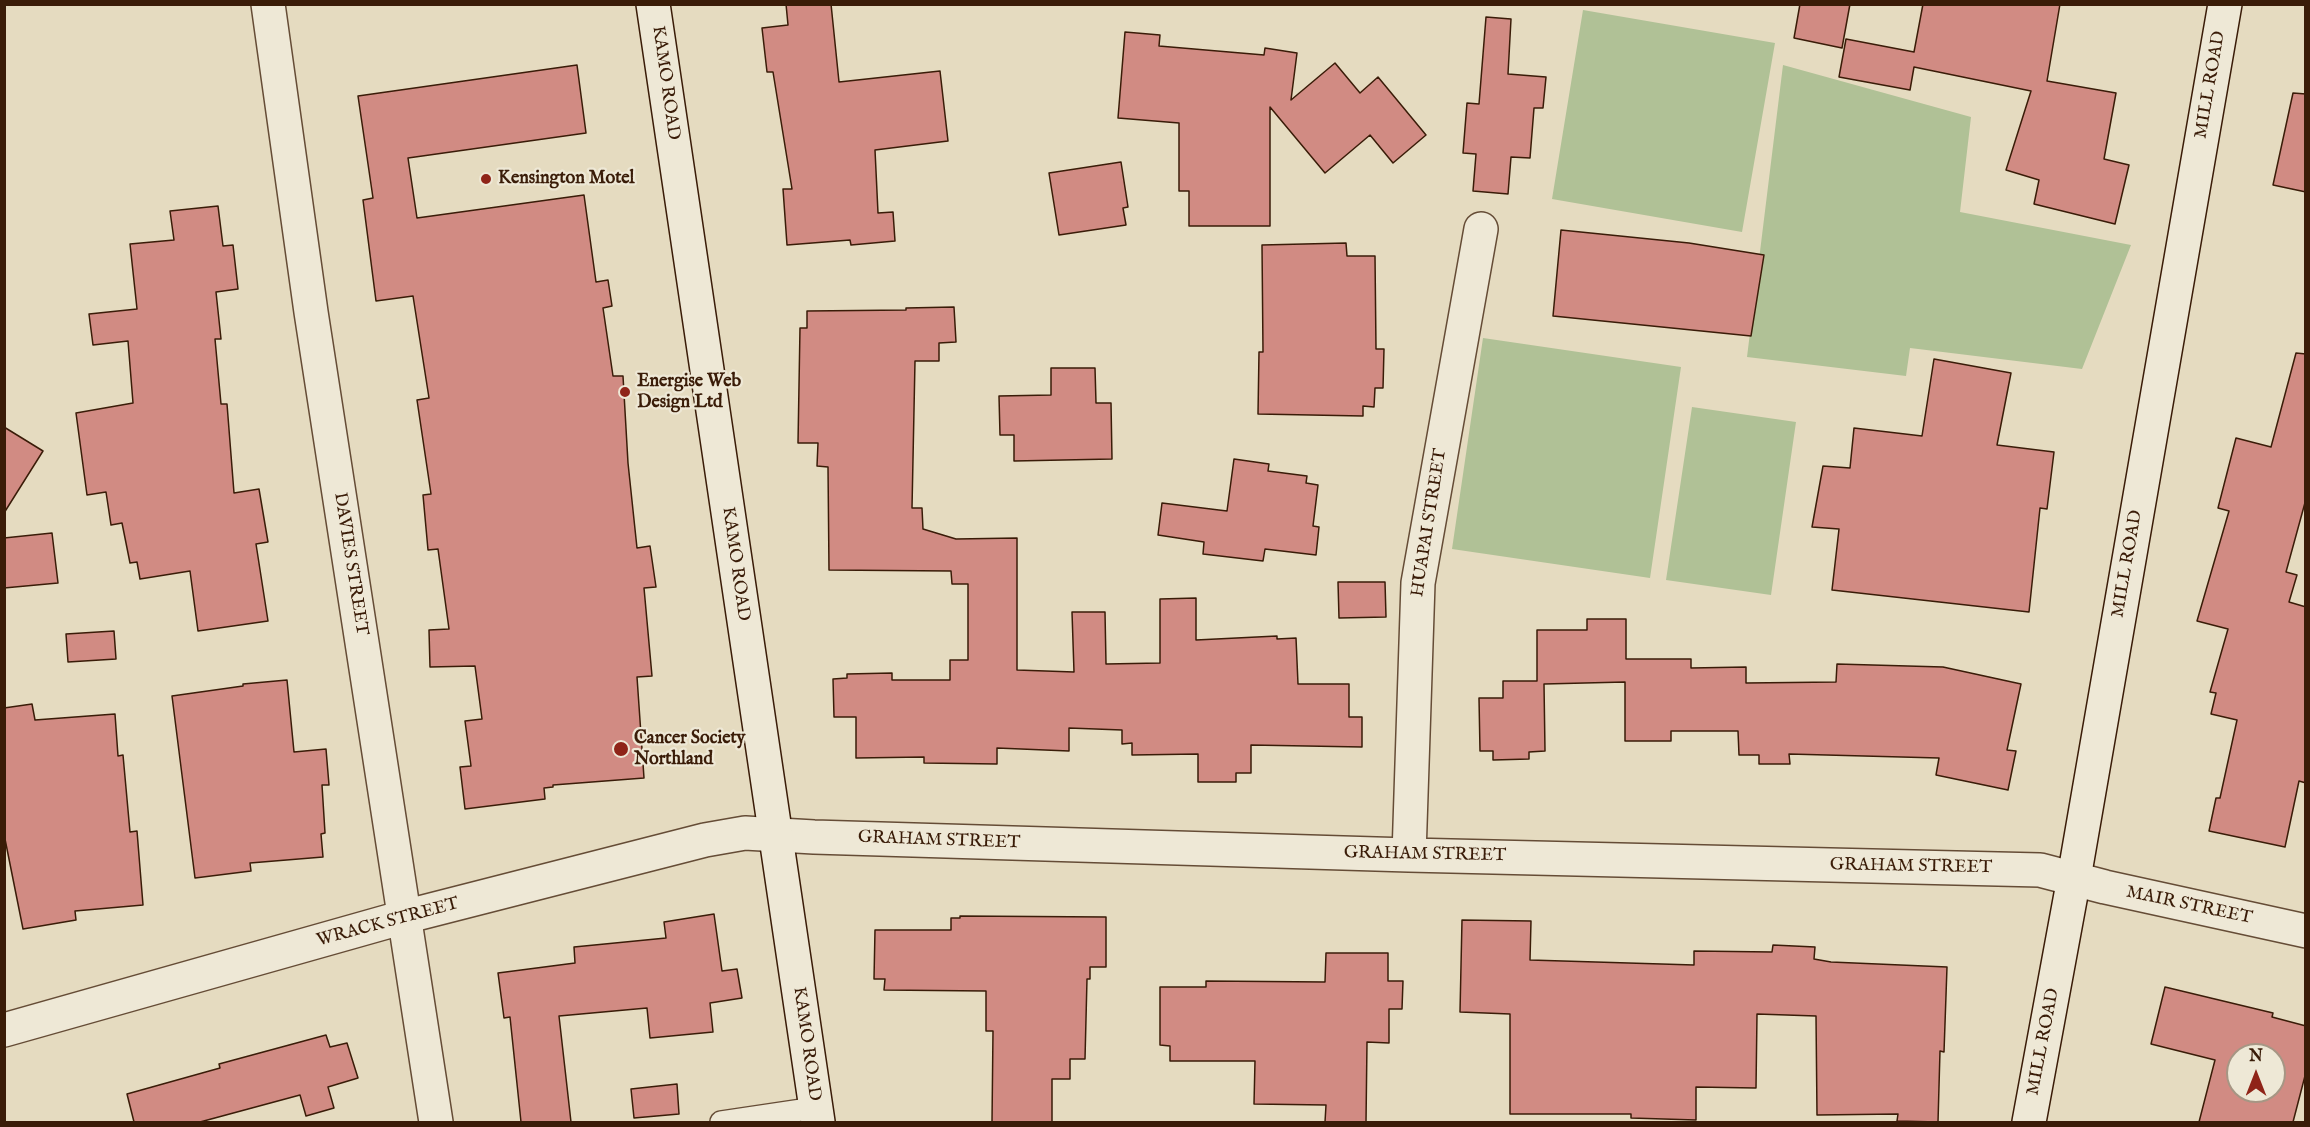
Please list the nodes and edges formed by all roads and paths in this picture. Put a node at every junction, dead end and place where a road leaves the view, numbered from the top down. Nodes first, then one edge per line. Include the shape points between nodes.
1 (268, 4) edge
2 (653, 4) edge
3 (2225, 4) edge
4 (1482, 230) dead end
5 (775, 835) junction
6 (1409, 855) junction
7 (2074, 878) junction
8 (404, 917) junction
9 (2306, 931) edge
10 (4, 1030) edge
11 (816, 1115) edge
12 (436, 1122) edge
13 (721, 1122) edge
14 (2029, 1122) edge

1 - 8 street, DAVIES STREET
2 - 5 street, KAMO ROAD
3 - 7 street, MILL ROAD
4 - 6 street, HUAPAI STREET via 1418,583
5 - 6 street, GRAHAM STREET
5 - 8 street, WRACK STREET via 745,833 705,840
5 - 11 street, KAMO ROAD
6 - 7 street, GRAHAM STREET via 2040,870
7 - 9 street, MAIR STREET
7 - 14 street, MILL ROAD
8 - 10 street, WRACK STREET
8 - 12 street, DAVIES STREET
11 - 13 lane

